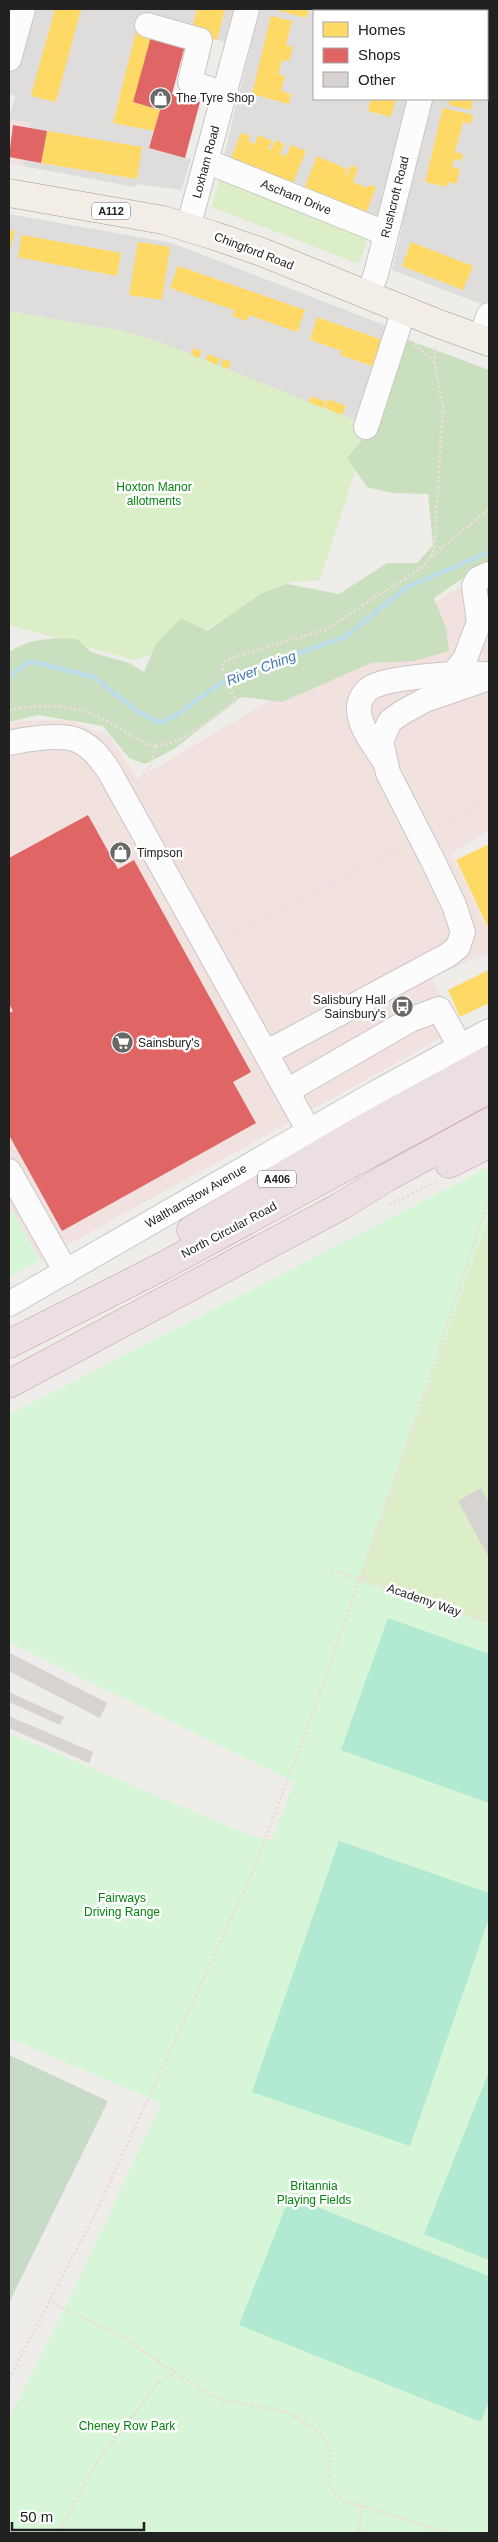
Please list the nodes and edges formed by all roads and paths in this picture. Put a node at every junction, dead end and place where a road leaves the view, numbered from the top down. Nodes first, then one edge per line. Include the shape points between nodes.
1 (23, 9) edge
2 (247, 9) edge
3 (147, 26) dead end
4 (9, 59) edge
5 (224, 94) junction
6 (420, 100) edge
7 (206, 161) junction
8 (9, 193) edge
9 (188, 228) junction
10 (385, 233) junction
11 (368, 295) junction
12 (404, 310) junction
13 (486, 332) edge
14 (437, 338) dead end
15 (366, 427) dead end
16 (489, 509) edge
17 (430, 558) junction
18 (489, 574) edge
19 (484, 620) edge
20 (454, 673) junction
21 (489, 674) edge
22 (489, 678) edge
23 (9, 710) edge
24 (9, 743) edge
25 (156, 746) junction
26 (384, 760) junction
27 (135, 784) dead end
28 (489, 797) edge
29 (421, 836) junction
30 (224, 939) dead end
31 (489, 1031) edge
32 (460, 1046) junction
33 (264, 1048) junction
34 (489, 1060) edge
35 (489, 1089) edge
36 (287, 1091) junction
37 (489, 1122) edge
38 (309, 1131) junction
39 (489, 1144) edge
40 (9, 1171) edge
41 (489, 1197) edge
42 (341, 1206) junction
43 (66, 1272) junction
44 (9, 1304) edge
45 (72, 1310) junction
46 (9, 1344) edge
47 (9, 1384) edge
48 (331, 1570) dead end
49 (359, 1578) junction
50 (489, 1622) edge
51 (48, 2301) junction
52 (176, 2374) junction
53 (9, 2379) edge
54 (362, 2506) junction
55 (358, 2528) junction
56 (59, 2533) edge
57 (357, 2533) edge
58 (366, 2533) edge
59 (448, 2533) edge

1 - 4 street
2 - 5 street, Loxham Road
3 - 5 street via 200,40 190,82
5 - 7 street, Loxham Road
6 - 10 street, Rushcroft Road
7 - 9 street, Loxham Road
7 - 10 street, Ascham Drive
8 - 9 main road, Chingford Road / A112 via 163,220
9 - 11 main road, Chingford Road / A112 via 260,251
10 - 11 street, Rushcroft Road
11 - 12 main road, Chingford Road / A112
12 - 13 main road, Chingford Road / A112
12 - 15 street
14 - 17 path via 434,361 443,407 434,549
16 - 17 path
17 - 25 path via 424,566 327,629 223,662 223,672 235,699 233,703 177,740
18 - 19 street via 478,579 474,586
19 - 20 street via 465,659
20 - 21 street
20 - 26 street via 385,683 364,694 359,703 361,719
22 - 26 street via 425,700 393,718 381,742
23 - 25 path via 48,707 79,710 102,719 149,746
24 - 33 street via 56,738 78,740 96,753
25 - 27 path via 149,768
26 - 29 street
28 - 29 path
29 - 30 path
29 - 33 street via 454,905 463,932 458,947 275,1048
31 - 32 street, Walthamstow Avenue
32 - 36 street via 439,1009 410,1020
32 - 38 street, Walthamstow Avenue
33 - 36 street
34 - 45 highway, A406 via 361,1130 121,1271
35 - 45 highway, North Circular Road / A406 via 161,1267
36 - 38 street
37 - 42 highway
38 - 43 street, Walthamstow Avenue
39 - 42 highway via 390,1191
40 - 43 street
41 - 49 path via 423,1399
42 - 47 highway
43 - 44 street, Walthamstow Avenue
45 - 46 highway, A406
48 - 49 path, Academy Way
49 - 50 path, Academy Way
49 - 51 path via 312,1718 253,1871 99,2206
51 - 52 path via 125,2338
51 - 53 path
52 - 54 path via 208,2394 227,2401 286,2412 320,2434 330,2455 332,2491 343,2500
52 - 56 path via 159,2382 97,2462
54 - 55 path
54 - 59 path
55 - 57 path
55 - 58 path

